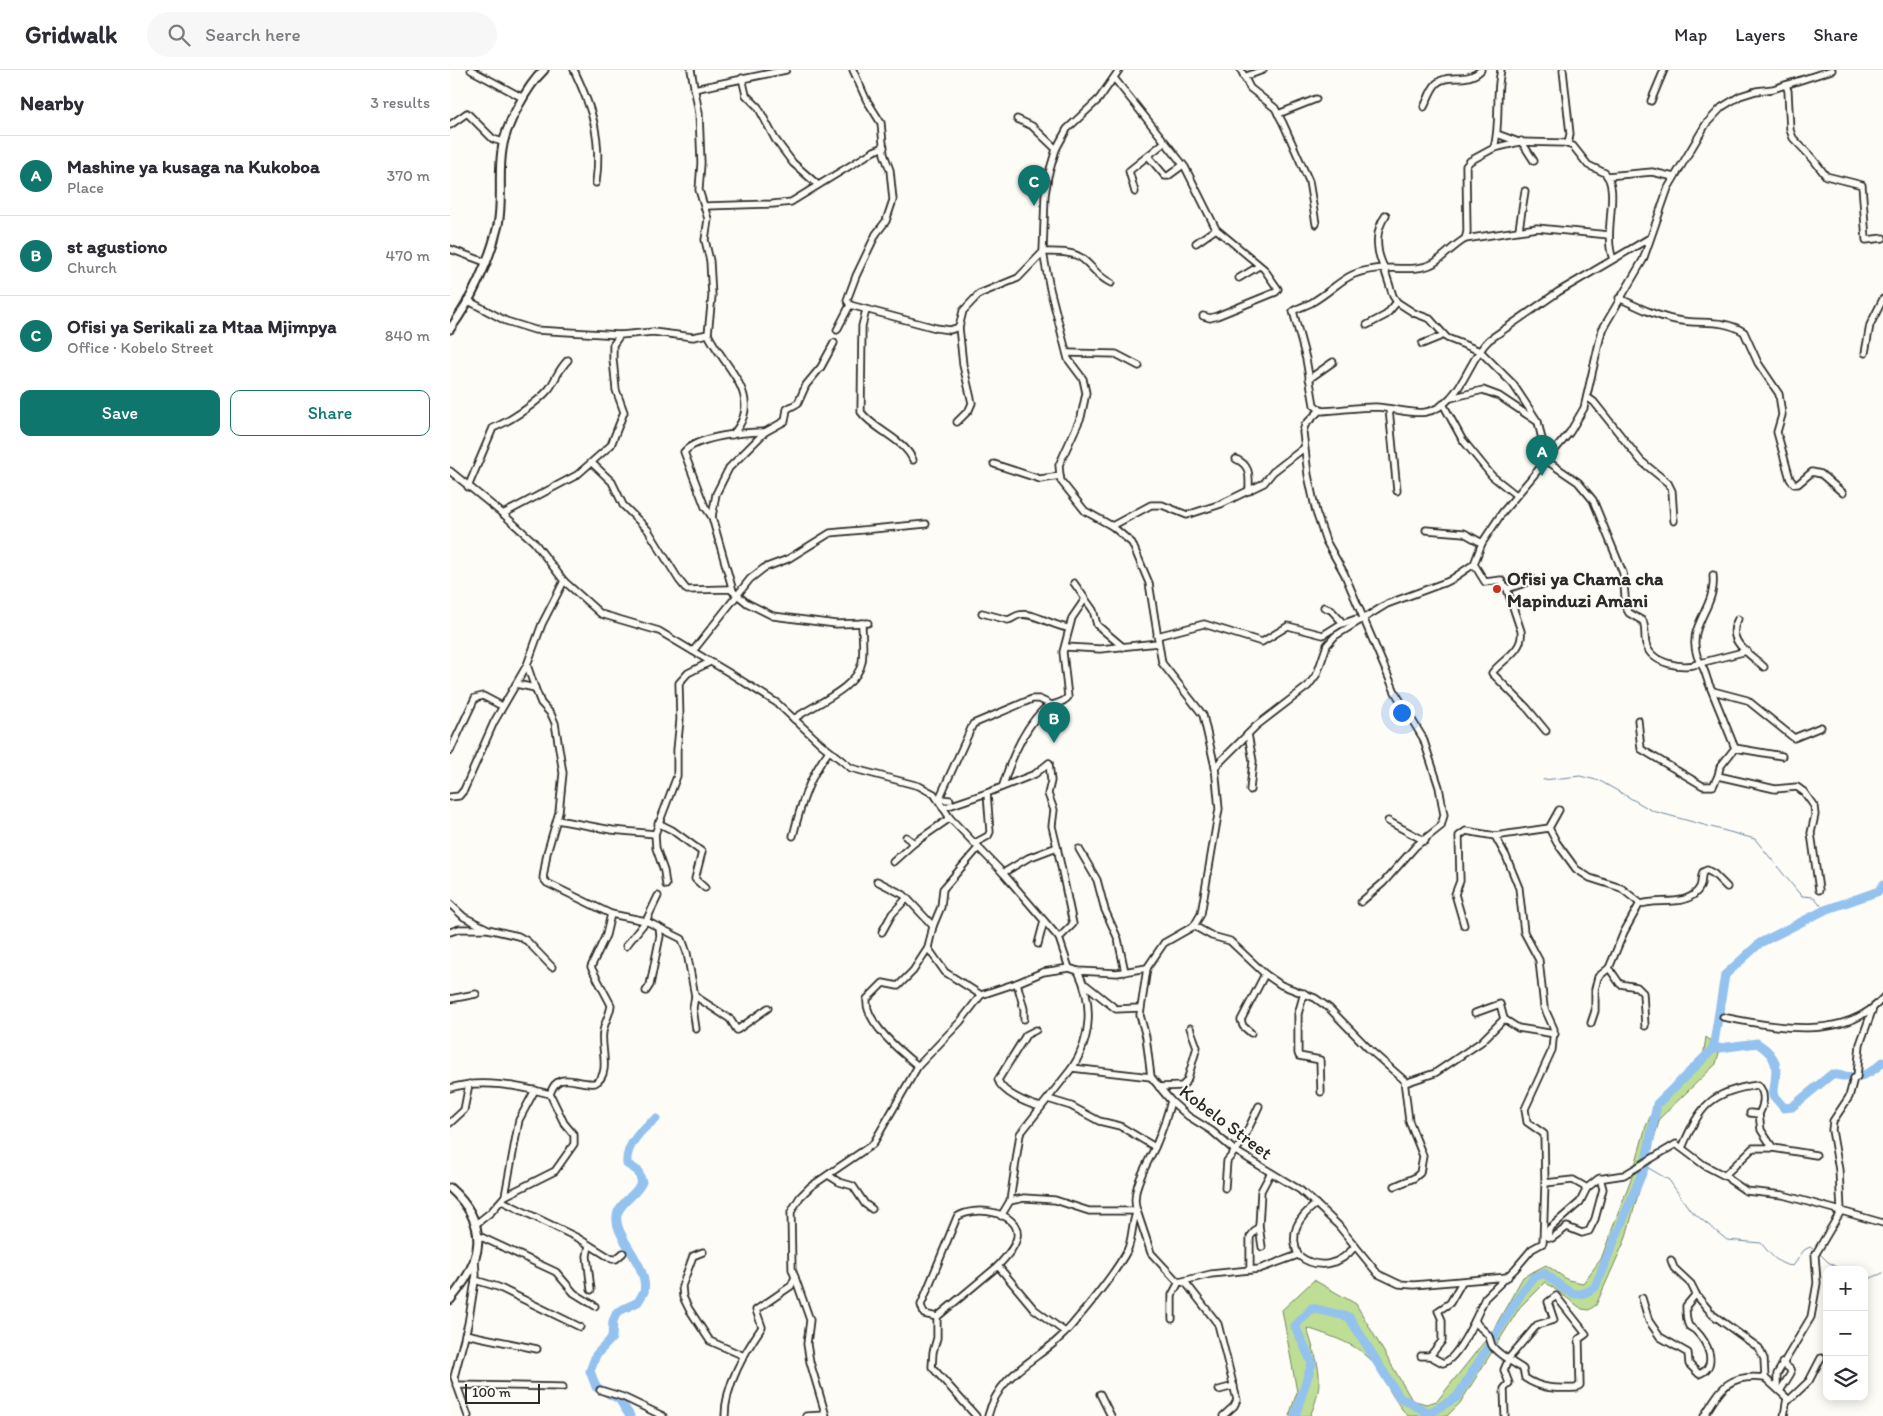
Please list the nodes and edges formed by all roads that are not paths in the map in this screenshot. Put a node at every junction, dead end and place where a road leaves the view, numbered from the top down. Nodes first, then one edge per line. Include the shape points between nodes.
1 (471, 70) edge
2 (544, 70) edge
3 (574, 70) edge
4 (691, 70) edge
5 (786, 70) edge
6 (853, 70) edge
7 (1119, 70) edge
8 (1241, 70) edge
9 (1263, 70) edge
10 (1481, 70) edge
11 (1502, 70) edge
12 (1563, 70) edge
13 (1664, 70) edge
14 (1832, 70) edge
15 (1244, 77) junction
16 (742, 78) junction
17 (1114, 78) junction
18 (1786, 85) junction
19 (694, 89) junction
20 (523, 98) junction
21 (1316, 99) dead end
22 (1651, 101) dead end
23 (1424, 107) dead end
24 (1278, 114) junction
25 (1017, 118) dead end
26 (450, 125) edge
27 (1497, 134) junction
28 (1520, 141) junction
29 (503, 142) junction
30 (1165, 142) junction
31 (1568, 144) junction
32 (884, 147) junction
33 (1494, 148) junction
34 (1056, 149) junction
35 (1148, 156) junction
36 (1534, 161) dead end
37 (1183, 165) junction
38 (1607, 176) junction
39 (1674, 177) junction
40 (596, 183) dead end
41 (818, 185) junction
42 (1525, 191) dead end
43 (1135, 192) dead end
44 (705, 206) junction
45 (1386, 215) dead end
46 (1316, 224) dead end
47 (1216, 229) junction
48 (1519, 229) junction
49 (1609, 235) junction
50 (1883, 238) edge
51 (1465, 239) junction
52 (1648, 239) junction
53 (1196, 243) dead end
54 (450, 249) edge
55 (1043, 252) junction
56 (1613, 258) junction
57 (485, 262) junction
58 (1259, 266) junction
59 (1384, 268) junction
60 (1239, 278) dead end
61 (1111, 283) dead end
62 (1619, 298) junction
63 (467, 300) junction
64 (1883, 300) edge
65 (1397, 302) junction
66 (850, 305) junction
67 (866, 310) junction
68 (1204, 316) dead end
69 (1367, 325) dead end
70 (959, 327) junction
71 (450, 329) edge
72 (837, 330) dead end
73 (708, 334) junction
74 (620, 335) junction
75 (1444, 335) junction
76 (834, 343) dead end
77 (1422, 344) dead end
78 (1480, 351) junction
79 (1067, 353) junction
80 (1865, 353) dead end
81 (568, 360) dead end
82 (1333, 362) dead end
83 (1139, 366) dead end
84 (1309, 379) junction
85 (1587, 397) junction
86 (1451, 398) junction
87 (1443, 404) junction
88 (1389, 410) junction
89 (1319, 411) junction
90 (957, 422) dead end
91 (1538, 422) junction
92 (765, 432) junction
93 (732, 435) junction
94 (1304, 448) junction
95 (1236, 459) dead end
96 (912, 460) dead end
97 (1547, 460) junction
98 (592, 463) junction
99 (994, 464) dead end
100 (450, 471) edge
101 (1060, 476) junction
102 (468, 487) junction
103 (1249, 490) junction
104 (1397, 491) dead end
105 (1843, 493) dead end
106 (1516, 495) junction
107 (503, 514) junction
108 (712, 517) junction
109 (1674, 521) dead end
110 (926, 524) dead end
111 (1112, 526) junction
112 (1426, 530) dead end
113 (1482, 543) junction
114 (1474, 564) junction
115 (1713, 576) dead end
116 (1534, 580) dead end
117 (564, 582) junction
118 (1074, 583) dead end
119 (1507, 589) junction
120 (735, 593) junction
121 (1085, 599) junction
122 (1324, 607) dead end
123 (982, 613) dead end
124 (1362, 619) junction
125 (1738, 619) dead end
126 (1343, 623) junction
127 (1069, 628) junction
128 (1157, 636) junction
129 (1158, 643) junction
130 (1066, 647) junction
131 (1123, 647) junction
132 (693, 651) junction
133 (1747, 651) junction
134 (710, 662) junction
135 (1700, 663) junction
136 (527, 665) junction
137 (1764, 667) dead end
138 (516, 684) junction
139 (1710, 687) junction
140 (535, 688) junction
141 (1052, 705) junction
142 (502, 706) junction
143 (794, 719) junction
144 (1638, 720) dead end
145 (1821, 727) dead end
146 (1546, 731) dead end
147 (1248, 734) junction
148 (1735, 748) junction
149 (450, 751) edge
150 (829, 751) junction
151 (1782, 756) dead end
152 (1214, 767) junction
153 (1718, 776) junction
154 (1003, 786) junction
155 (1250, 790) dead end
156 (987, 793) junction
157 (450, 797) edge
158 (957, 803) junction
159 (941, 804) junction
160 (1559, 810) dead end
161 (950, 818) junction
162 (557, 820) junction
163 (1388, 821) dead end
164 (658, 823) junction
165 (1549, 828) junction
166 (655, 834) junction
167 (794, 836) dead end
168 (1495, 836) junction
169 (906, 837) dead end
170 (1425, 841) junction
171 (914, 843) junction
172 (977, 845) junction
173 (1057, 847) junction
174 (1079, 849) dead end
175 (893, 862) dead end
176 (1004, 873) junction
177 (877, 881) dead end
178 (666, 885) dead end
179 (1727, 887) dead end
180 (705, 888) dead end
181 (1819, 890) dead end
182 (658, 896) dead end
183 (907, 898) junction
184 (1361, 902) dead end
185 (450, 904) edge
186 (1641, 904) junction
187 (611, 914) junction
188 (646, 921) junction
189 (1044, 921) junction
190 (1464, 925) dead end
191 (932, 926) junction
192 (1194, 926) junction
193 (658, 927) junction
194 (488, 929) junction
195 (450, 932) edge
196 (882, 932) dead end
197 (1060, 938) junction
198 (1038, 944) dead end
199 (626, 946) dead end
200 (928, 948) junction
201 (552, 967) dead end
202 (1069, 968) junction
203 (1146, 968) junction
204 (1609, 968) junction
205 (1078, 971) junction
206 (1125, 972) junction
207 (1265, 974) junction
208 (1017, 983) junction
209 (1084, 983) junction
210 (646, 991) dead end
211 (1304, 993) junction
212 (476, 994) dead end
213 (981, 995) junction
214 (695, 996) junction
215 (1883, 998) edge
216 (450, 999) edge
217 (768, 1008) dead end
218 (1140, 1008) junction
219 (1873, 1008) junction
220 (1475, 1013) dead end
221 (1723, 1017) dead end
222 (1024, 1019) dead end
223 (1504, 1020) junction
224 (1591, 1023) dead end
225 (1645, 1026) dead end
226 (1190, 1028) dead end
227 (696, 1030) dead end
228 (1036, 1030) dead end
229 (1251, 1033) dead end
230 (1555, 1034) junction
231 (918, 1066) junction
232 (1072, 1068) junction
233 (1151, 1077) junction
234 (1405, 1083) junction
235 (469, 1084) junction
236 (1159, 1087) junction
237 (450, 1088) edge
238 (535, 1090) junction
239 (1321, 1092) dead end
240 (550, 1094) junction
241 (1048, 1099) junction
242 (1171, 1101) junction
243 (1259, 1106) dead end
244 (1041, 1107) junction
245 (1750, 1113) dead end
246 (1759, 1114) junction
247 (450, 1123) edge
248 (1156, 1147) junction
249 (1682, 1148) junction
250 (1773, 1148) junction
251 (1234, 1150) junction
252 (1816, 1155) dead end
253 (1270, 1174) junction
254 (828, 1175) junction
255 (1727, 1177) junction
256 (1600, 1178) junction
257 (1545, 1183) junction
258 (1395, 1186) dead end
259 (450, 1188) edge
260 (1225, 1188) dead end
261 (1587, 1188) junction
262 (504, 1198) junction
263 (1010, 1201) junction
264 (1316, 1204) junction
265 (872, 1208) dead end
266 (1137, 1211) junction
267 (1841, 1212) junction
268 (1001, 1216) junction
269 (476, 1224) junction
270 (1883, 1224) edge
271 (1259, 1226) junction
272 (479, 1236) junction
273 (589, 1245) junction
274 (1355, 1246) junction
275 (1262, 1247) dead end
276 (703, 1252) dead end
277 (622, 1254) dead end
278 (1298, 1255) junction
279 (475, 1260) junction
280 (1671, 1260) dead end
281 (998, 1266) junction
282 (1250, 1270) junction
283 (795, 1277) junction
284 (1508, 1277) junction
285 (475, 1280) junction
286 (1179, 1282) junction
287 (1462, 1282) junction
288 (591, 1290) dead end
289 (1696, 1294) junction
290 (1642, 1298) dead end
291 (450, 1300) edge
292 (595, 1306) dead end
293 (937, 1317) junction
294 (1172, 1319) dead end
295 (1475, 1320) junction
296 (580, 1327) dead end
297 (1065, 1332) junction
298 (465, 1334) junction
299 (537, 1349) dead end
300 (744, 1356) junction
301 (1421, 1356) dead end
302 (1430, 1356) junction
303 (1509, 1358) junction
304 (1821, 1358) dead end
305 (1782, 1364) junction
306 (1765, 1378) junction
307 (456, 1385) junction
308 (1234, 1386) junction
309 (563, 1387) dead end
310 (600, 1390) dead end
311 (1218, 1390) dead end
312 (1100, 1394) dead end
313 (1782, 1394) junction
314 (825, 1415) edge
315 (468, 1416) edge
316 (663, 1416) edge
317 (725, 1416) edge
318 (806, 1416) edge
319 (976, 1416) edge
320 (988, 1416) edge
321 (1111, 1416) edge
322 (1223, 1416) edge
323 (1506, 1416) edge
324 (1704, 1416) edge
325 (1784, 1416) edge

1 - 20 street
2 - 20 street
3 - 40 street via 595,122 599,148
4 - 19 street
5 - 16 street
6 - 32 street via 870,107 879,118
7 - 17 street
8 - 15 street
9 - 15 street
10 - 23 street via 1467,79 1438,82
11 - 27 street
12 - 31 street via 1570,134
13 - 22 street
14 - 18 street
15 - 24 street via 1250,88
16 - 19 street
16 - 41 street via 746,95 758,107 775,139 793,163
17 - 30 street
17 - 34 street via 1099,99 1067,129
18 - 39 street via 1740,96 1722,107 1706,124
18 - 50 street via 1793,138 1826,176 1862,185 1866,240
19 - 44 street via 701,156 699,190
20 - 29 street
21 - 24 street
24 - 46 street via 1309,181
25 - 34 street via 1032,126
26 - 29 street via 467,113 493,139
27 - 28 street via 1508,140
27 - 33 street
28 - 31 street
28 - 33 street
28 - 36 street
29 - 57 street via 498,224
30 - 35 street
30 - 37 street
31 - 38 street via 1588,165
32 - 41 street
32 - 66 street via 893,200 886,221 856,276 848,300
33 - 51 street via 1466,166 1468,232
34 - 55 street via 1045,195
35 - 37 street via 1165,176
35 - 43 street via 1128,173
37 - 47 street
38 - 39 street via 1652,172
38 - 49 street via 1612,200
39 - 52 street
41 - 44 street via 786,203
42 - 48 street
44 - 73 street via 708,219 705,240 712,296
45 - 59 street via 1377,237
47 - 53 street
47 - 58 street
48 - 49 street
48 - 51 street
49 - 56 street
51 - 59 street via 1424,267
52 - 56 street
52 - 62 street via 1643,260
54 - 57 street
55 - 61 street via 1080,257 1100,278
55 - 70 street via 1013,282 990,288 974,298 963,312
55 - 79 street
56 - 78 street via 1515,320
57 - 63 street
58 - 60 street
58 - 68 street via 1278,291 1217,316
59 - 65 street
59 - 84 street via 1362,270 1347,276 1310,303 1293,311
62 - 85 street via 1598,340
62 - 105 street via 1662,316 1687,322 1725,323 1744,332 1758,363 1779,394 1782,415 1777,432 1790,478 1798,484 1812,472 1819,472
63 - 71 street
63 - 74 street via 506,321 535,330
64 - 80 street via 1870,325
65 - 69 street via 1386,315
65 - 75 street via 1430,319
66 - 67 street
66 - 72 street
67 - 70 street via 936,328 950,330
67 - 96 street via 862,326 861,412 895,440
70 - 90 street via 972,403
73 - 74 street via 693,337 653,332
73 - 93 street via 744,392 742,422
74 - 98 street via 613,345 613,359 616,390 624,412 611,445
75 - 77 street
75 - 78 street
76 - 92 street via 798,403 787,409 785,421
78 - 86 street
78 - 91 street via 1513,384
79 - 83 street via 1116,354
79 - 101 street via 1072,366 1083,379 1086,393 1081,417 1059,465
81 - 102 street via 546,392 516,413 508,423 493,428
82 - 84 street
84 - 89 street via 1314,405
85 - 97 street via 1579,418
85 - 109 street via 1641,461 1668,483 1672,491
86 - 87 street
86 - 91 street via 1483,390 1499,396
87 - 88 street via 1418,414
87 - 106 street via 1462,439 1492,476
88 - 89 street via 1375,407
88 - 104 street
89 - 94 street via 1303,427
91 - 97 street
92 - 93 street
92 - 108 street via 725,473 716,494
93 - 108 street via 692,446 684,452
94 - 103 street via 1264,483
94 - 124 street via 1325,537
95 - 103 street via 1248,468
97 - 106 street
97 - 135 street via 1578,482 1593,500 1623,573 1626,608 1643,620 1650,651 1676,666
98 - 107 street via 572,478
98 - 120 street via 617,489 623,505 648,530 687,590 724,589
99 - 101 street via 1040,478
100 - 102 street
101 - 111 street via 1085,510
102 - 107 street
103 - 111 street via 1221,504 1187,515 1162,505 1150,505
106 - 113 street
107 - 117 street via 539,548
108 - 120 street
110 - 120 street via 830,533 788,559 758,571
111 - 128 street via 1128,538 1138,553 1149,583
112 - 113 street via 1464,533
113 - 114 street
114 - 119 street via 1485,582 1501,580
114 - 124 street via 1449,581 1387,604
115 - 135 street via 1714,593 1696,628 1695,652
116 - 119 street
117 - 132 street via 606,617 659,632
117 - 136 street via 542,624
118 - 121 street
119 - 146 street via 1521,638 1512,653 1492,673
120 - 132 street
120 - 143 street via 773,616 836,624 865,623 863,660 858,673 839,693 813,705
121 - 127 street
121 - 131 street via 1093,610 1097,625
122 - 126 street
123 - 127 street via 1008,620 1030,615 1059,628
124 - 126 street
124 - 147 street via 1327,645 1317,674 1308,686
124 - 170 street via 1395,692 1423,738 1439,787 1444,815 1441,826
125 - 133 street via 1733,636
126 - 128 street via 1323,635 1286,626 1262,642 1204,624
127 - 130 street
128 - 129 street
129 - 131 street
129 - 152 street via 1165,669 1203,714
130 - 131 street
130 - 141 street via 1062,652 1068,694 1066,700
132 - 134 street
133 - 135 street
133 - 137 street
134 - 143 street via 776,703
134 - 164 street via 679,683 677,776
135 - 139 street
136 - 138 street
136 - 140 street
138 - 140 street
138 - 142 street
139 - 145 street via 1713,691 1746,700 1794,738
139 - 148 street
140 - 162 street via 555,723 563,773
141 - 154 street via 1042,712 1019,744
141 - 159 street via 1032,698 973,724
142 - 149 street via 484,696 475,698
142 - 157 street via 464,790 459,796
143 - 150 street
144 - 153 street via 1641,750 1703,786 1713,786
147 - 152 street
147 - 155 street via 1253,761
148 - 151 street
148 - 153 street via 1720,767
150 - 159 street via 851,768 919,786
150 - 167 street via 815,770 800,804
152 - 192 street via 1218,819 1204,904
153 - 181 street via 1775,789 1797,787 1804,792 1814,806 1811,832
154 - 156 street
154 - 173 street via 1035,774 1050,763 1048,794 1054,810 1052,826
156 - 158 street
156 - 172 street via 990,832
158 - 159 street
158 - 159 street via 950,800
159 - 161 street
160 - 165 street
161 - 171 street
161 - 172 street
162 - 166 street
162 - 187 street via 543,878 547,883
163 - 170 street
164 - 166 street
164 - 180 street via 702,852 695,879
165 - 168 street
165 - 186 street via 1576,869 1590,878 1621,888
166 - 178 street
168 - 190 street via 1466,831 1459,836 1460,881 1455,894
168 - 230 street via 1521,894 1524,932 1539,960 1544,1007
169 - 171 street
170 - 184 street via 1416,846
171 - 175 street
172 - 176 street
172 - 191 street via 943,889 941,907
173 - 176 street via 1033,855
173 - 197 street via 1073,924
174 - 206 street via 1097,880 1105,910 1118,939
176 - 189 street
177 - 183 street
179 - 186 street via 1707,870 1703,872 1700,886 1694,894 1680,900
182 - 188 street
183 - 191 street
183 - 196 street via 892,914
185 - 194 street via 464,917
186 - 204 street via 1624,932
187 - 188 street
187 - 240 street via 606,935 591,966 611,1006 603,1032 602,1077 595,1083 559,1080 553,1084
188 - 193 street
188 - 199 street
189 - 197 street
189 - 198 street
191 - 200 street
192 - 203 street, Kobelo Street via 1164,943
192 - 207 street via 1230,941
193 - 210 street via 660,936
193 - 214 street via 682,939
194 - 195 street
194 - 201 street via 527,941
197 - 202 street
200 - 213 street via 945,972
200 - 231 street via 898,986 883,983 867,1002 870,1014 883,1034
202 - 205 street
202 - 208 street via 1043,972
203 - 206 street
203 - 218 street, Kobelo Street
204 - 224 street via 1598,977
204 - 225 street via 1620,984 1637,987 1642,993
205 - 206 street
205 - 209 street
207 - 211 street via 1281,985
207 - 229 street via 1241,1020
208 - 213 street
208 - 222 street
209 - 218 street via 1116,1009
209 - 232 street via 1089,1002 1088,1030
211 - 234 street via 1329,1008
211 - 239 street via 1298,1014 1298,1053 1299,1056 1320,1060
212 - 216 street
213 - 231 street
214 - 217 street via 730,1019 737,1030
214 - 227 street
215 - 219 street
218 - 233 street, Kobelo Street
219 - 221 street via 1833,1024 1808,1028
219 - 267 street via 1860,1044 1857,1078 1854,1078 1849,1096 1833,1121
220 - 223 street via 1500,1004
223 - 230 street via 1518,1028
223 - 234 street via 1481,1042 1435,1072
226 - 236 street via 1197,1047 1188,1081 1182,1086
228 - 244 street via 1026,1035 998,1080 1015,1096
230 - 257 street via 1546,1066 1525,1109 1527,1122 1544,1134
231 - 254 street via 873,1144
232 - 233 street
232 - 241 street
233 - 236 street, Kobelo Street
234 - 258 street via 1409,1121 1423,1156 1420,1173
235 - 237 street
235 - 238 street
235 - 247 street via 464,1110
236 - 242 street, Kobelo Street
238 - 240 street
238 - 262 street via 519,1120
240 - 262 street via 564,1123 574,1135 574,1144 555,1171
241 - 244 street
241 - 248 street via 1099,1121 1120,1126
242 - 248 street
242 - 251 street, Kobelo Street
243 - 251 street via 1241,1144
244 - 263 street via 1018,1140
245 - 246 street
246 - 249 street via 1763,1094 1758,1085 1716,1096 1696,1119
246 - 250 street via 1761,1130
248 - 266 street via 1138,1186 1134,1204
249 - 255 street via 1704,1166
249 - 256 street via 1676,1144 1624,1175
250 - 252 street
250 - 255 street via 1750,1150 1729,1170
251 - 253 street, Kobelo Street
251 - 260 street via 1227,1161
253 - 264 street, Kobelo Street via 1300,1190
253 - 271 street via 1261,1191
254 - 265 street via 854,1186 865,1204
254 - 283 street via 800,1198 791,1212 790,1252
255 - 267 street via 1746,1191 1783,1195
256 - 261 street
256 - 261 street via 1603,1189 1589,1230 1582,1233 1566,1227 1552,1238 1548,1237 1549,1229 1580,1202
257 - 261 street via 1573,1180
257 - 284 street via 1543,1243 1532,1249
259 - 269 street via 472,1214
262 - 269 street
262 - 273 street
263 - 266 street via 1024,1198 1055,1200 1089,1211
263 - 268 street
264 - 274 street, Kobelo Street
264 - 278 street via 1299,1218 1296,1226
266 - 286 street via 1151,1253
266 - 297 street via 1126,1252
267 - 270 street
267 - 305 street via 1815,1255 1817,1283 1811,1317
268 - 281 street via 1014,1222 1017,1238
268 - 293 street via 979,1212 957,1217 921,1305 924,1314
269 - 272 street
271 - 275 street
271 - 282 street via 1250,1237
272 - 279 street
272 - 292 street via 556,1272 574,1293
273 - 277 street via 612,1259
273 - 288 street
274 - 278 street via 1345,1258 1332,1263 1312,1263
274 - 287 street, Kobelo Street via 1378,1274 1395,1283
276 - 300 street via 693,1256 682,1286 683,1296 710,1341
278 - 282 street
279 - 285 street
279 - 291 street via 462,1286
280 - 289 street
281 - 293 street
281 - 297 street via 1034,1309
282 - 286 street via 1211,1274
283 - 300 street via 791,1286 756,1310 762,1327
283 - 314 street via 810,1320 807,1344
284 - 287 street, Kobelo Street
284 - 295 street via 1485,1298
285 - 296 street via 498,1287
285 - 298 street
286 - 294 street via 1172,1295
286 - 308 street via 1186,1283 1218,1324
287 - 302 street via 1450,1303 1438,1311 1443,1339
289 - 290 street via 1686,1306 1688,1324 1706,1342 1710,1354 1710,1363 1699,1374 1689,1364 1688,1354 1660,1337 1649,1321
289 - 306 street via 1717,1319 1760,1348
293 - 319 street via 938,1338 932,1367
295 - 302 street via 1449,1361 1442,1363
295 - 303 street via 1489,1336 1492,1346
297 - 320 street via 1008,1379 993,1401
298 - 299 street
298 - 307 street via 455,1369
300 - 317 street via 728,1394
301 - 302 street
303 - 303 street via 1523,1369 1525,1378 1532,1383 1545,1388 1576,1388 1580,1385 1579,1339 1586,1334 1567,1307 1556,1296 1552,1297 1548,1302 1554,1320 1537,1325
303 - 323 street via 1504,1370 1509,1383 1504,1389
304 - 313 street via 1809,1381
305 - 313 street via 1776,1377
305 - 313 street via 1791,1373
306 - 313 street
306 - 324 street via 1741,1377 1729,1383 1716,1395
307 - 309 street
307 - 315 street
308 - 311 street
308 - 322 street via 1237,1403
310 - 316 street
312 - 321 street
313 - 325 street
314 - 318 street

